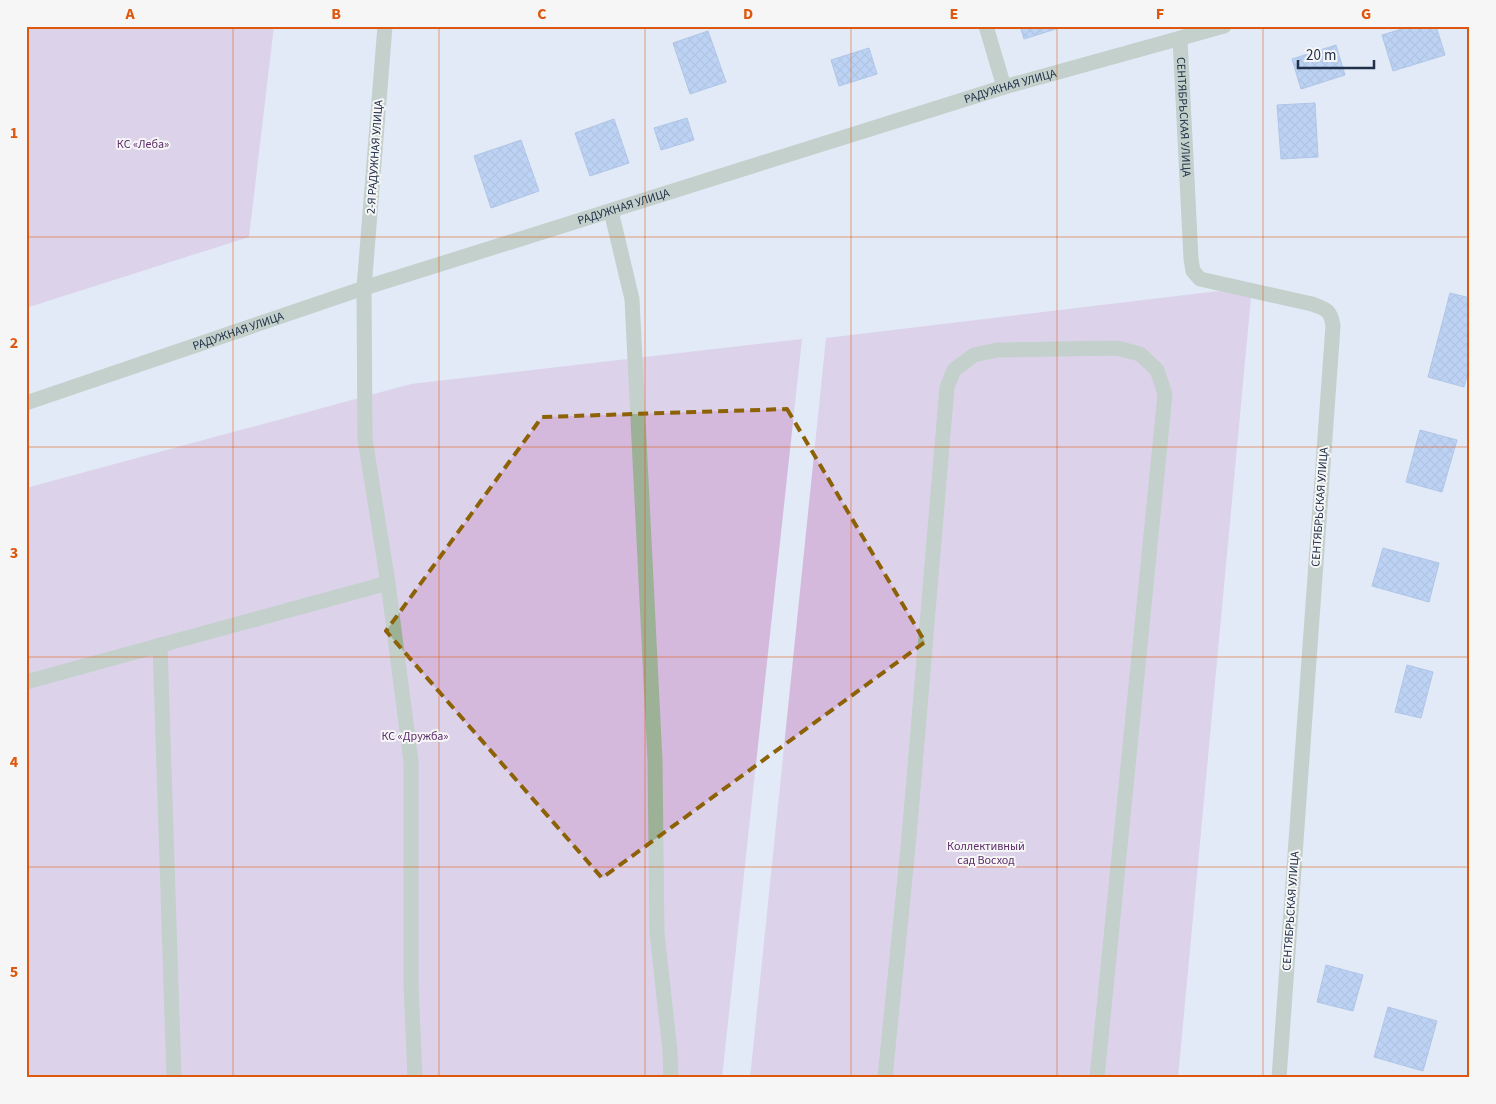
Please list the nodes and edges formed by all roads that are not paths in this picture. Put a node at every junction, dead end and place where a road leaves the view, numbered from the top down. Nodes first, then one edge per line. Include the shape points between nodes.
1 (385, 26) edge
2 (986, 26) edge
3 (1224, 26) edge
4 (1180, 39) junction
5 (1004, 87) junction
6 (611, 211) junction
7 (364, 288) junction
8 (26, 403) edge
9 (388, 583) junction
10 (160, 645) junction
11 (26, 682) edge
12 (174, 1078) edge
13 (415, 1078) edge
14 (671, 1078) edge
15 (885, 1078) edge
16 (1097, 1078) edge
17 (1278, 1078) edge

1 - 7 street, 2-Я РАДУЖНАЯ УЛИЦА
2 - 5 street
3 - 4 street, РАДУЖНАЯ УЛИЦА
4 - 5 street, РАДУЖНАЯ УЛИЦА
4 - 17 street, СЕНТЯБРЬСКАЯ УЛИЦА via 1193,271 1200,279 1312,304 1327,310 1333,326
5 - 6 street, РАДУЖНАЯ УЛИЦА
6 - 7 street, РАДУЖНАЯ УЛИЦА
6 - 14 street via 632,300 655,761 657,933
7 - 8 street, РАДУЖНАЯ УЛИЦА
7 - 9 street, 2-Я РАДУЖНАЯ УЛИЦА via 365,439
9 - 10 street
9 - 13 street, 2-Я РАДУЖНАЯ УЛИЦА via 411,762 411,985
10 - 11 street
10 - 12 street
15 - 16 street via 947,387 954,370 974,355 997,350 1117,348 1140,354 1157,370 1165,394

